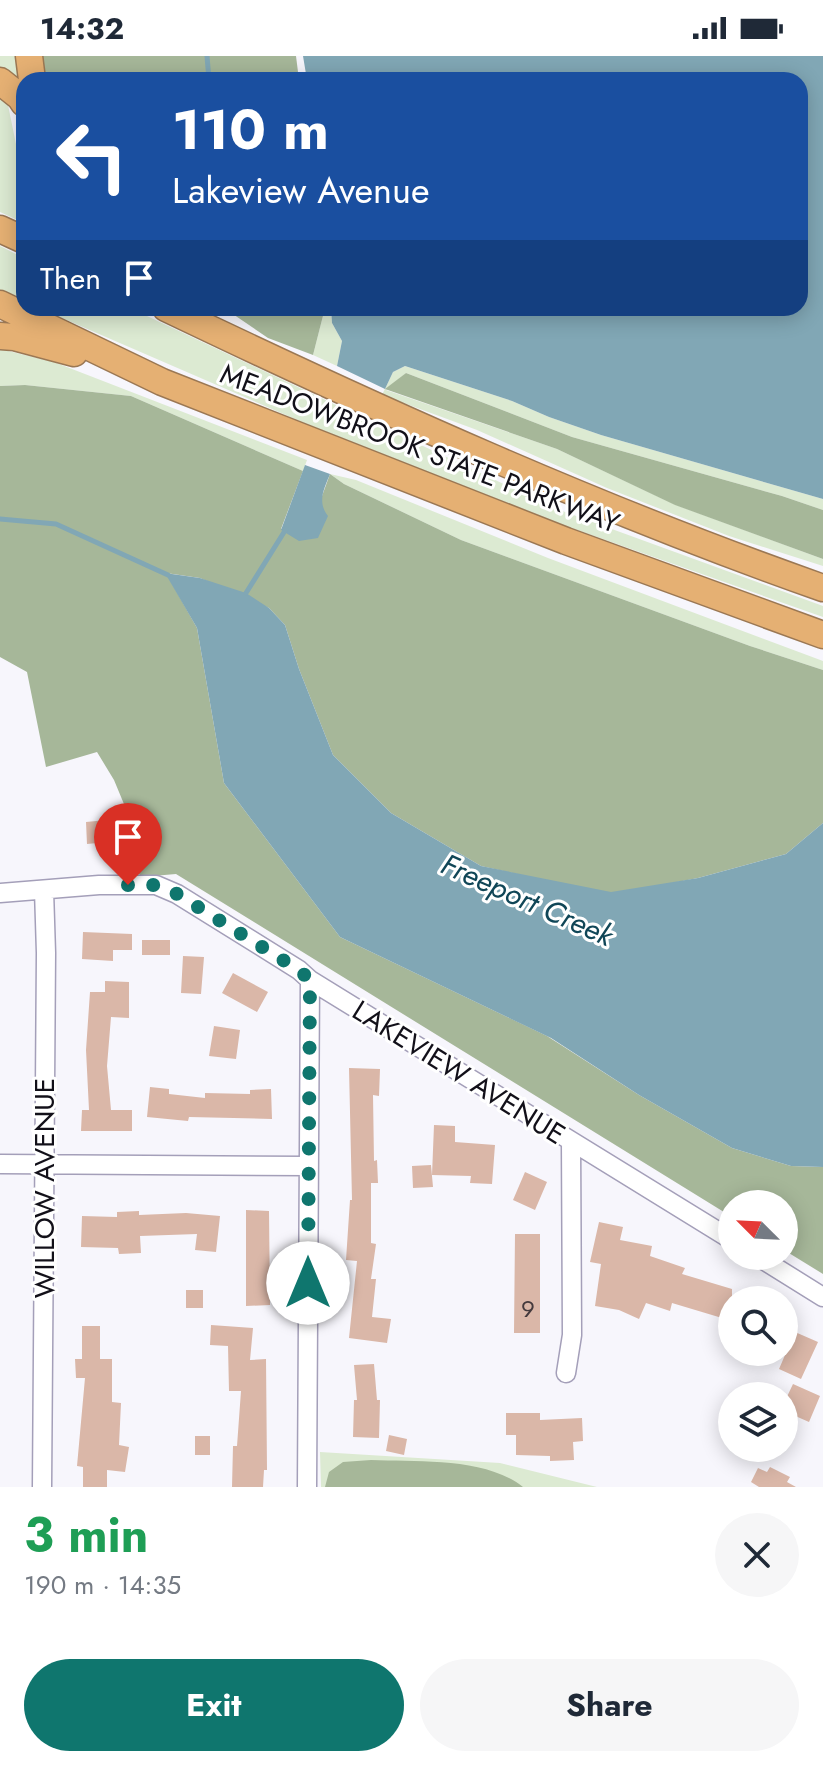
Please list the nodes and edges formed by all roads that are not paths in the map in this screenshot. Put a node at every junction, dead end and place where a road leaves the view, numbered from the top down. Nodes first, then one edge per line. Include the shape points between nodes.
1 (0, 81) edge
2 (16, 94) edge
3 (25, 316) edge
4 (184, 316) edge
5 (0, 336) edge
6 (133, 368) junction
7 (823, 588) edge
8 (823, 635) edge
9 (44, 890) junction
10 (0, 893) edge
11 (310, 980) junction
12 (571, 1141) junction
13 (0, 1164) edge
14 (44, 1164) junction
15 (308, 1166) junction
16 (718, 1231) edge
17 (780, 1270) edge
18 (823, 1297) edge
19 (566, 1373) dead end
20 (42, 1487) edge
21 (307, 1487) edge

1 - 2 highway
3 - 6 highway, MEADOWBROOK STATE PARKWAY
4 - 7 highway, MEADOWBROOK STATE PARKWAY via 559,488
5 - 6 highway
6 - 8 highway, MEADOWBROOK STATE PARKWAY via 552,536
9 - 10 street, LAKEVIEW AVENUE
9 - 11 street, LAKEVIEW AVENUE via 156,885
9 - 14 street, WILLOW AVENUE
11 - 12 street, LAKEVIEW AVENUE
11 - 15 street
12 - 16 street, LAKEVIEW AVENUE
12 - 19 street via 572,1335
13 - 14 street
14 - 15 street
14 - 20 street, WILLOW AVENUE
15 - 21 street
17 - 18 street

